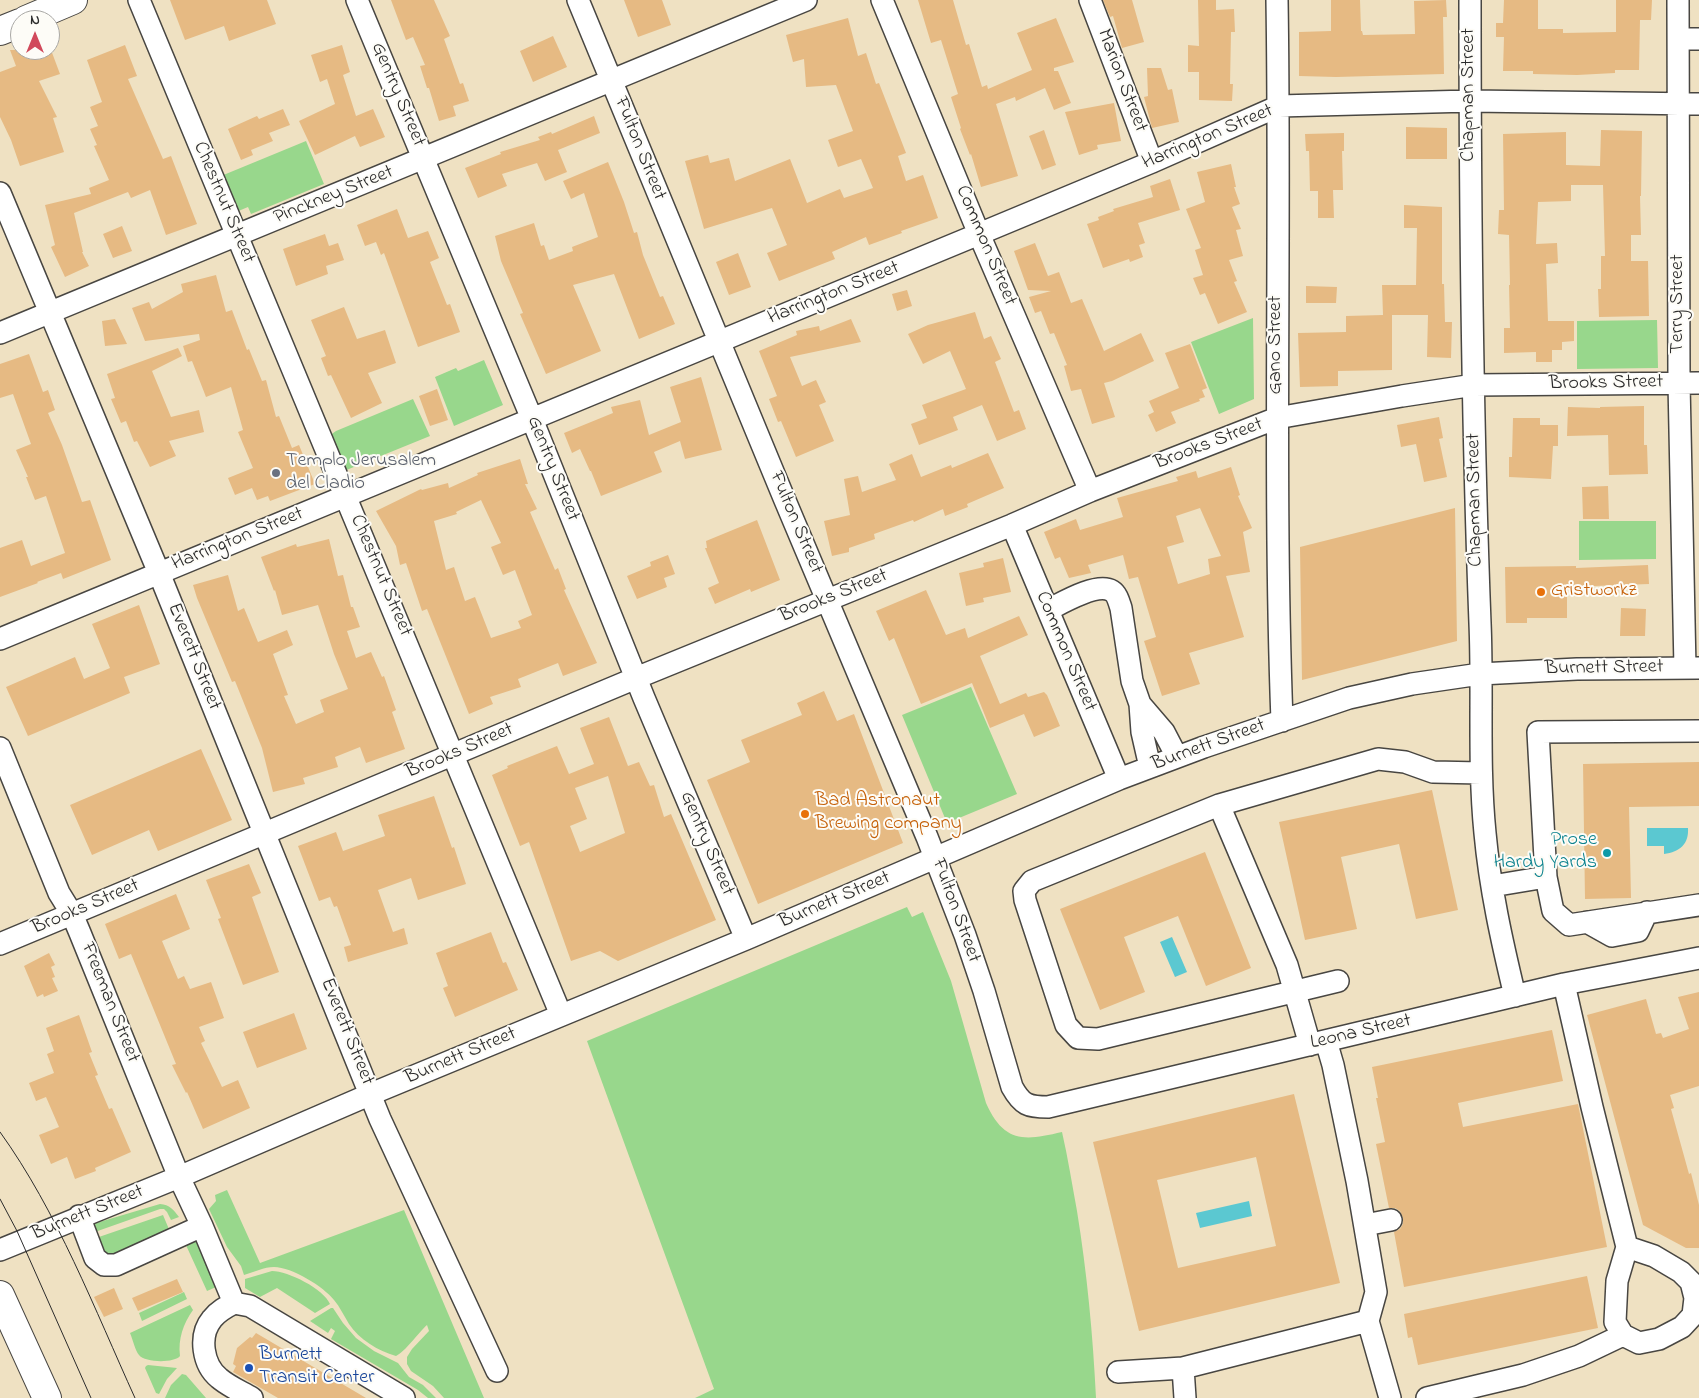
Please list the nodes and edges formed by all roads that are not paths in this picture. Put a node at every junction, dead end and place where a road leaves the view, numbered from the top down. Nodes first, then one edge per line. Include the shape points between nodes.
1 (74, 0) edge
2 (139, 0) edge
3 (358, 0) edge
4 (578, 0) edge
5 (806, 0) edge
6 (882, 0) edge
7 (1090, 0) edge
8 (1277, 0) edge
9 (1470, 0) edge
10 (1678, 0) edge
11 (50, 10) edge
12 (1689, 39) edge
13 (611, 80) junction
14 (1470, 101) junction
15 (1689, 104) edge
16 (1279, 106) junction
17 (424, 158) junction
18 (1152, 162) junction
19 (0, 193) edge
20 (979, 234) junction
21 (237, 235) junction
22 (50, 313) junction
23 (0, 334) edge
24 (719, 341) junction
25 (1689, 383) edge
26 (1474, 385) junction
27 (1277, 418) junction
28 (532, 419) junction
29 (1090, 491) junction
30 (346, 496) junction
31 (1012, 525) junction
32 (159, 573) junction
33 (827, 600) junction
34 (1048, 610) junction
35 (0, 639) edge
36 (1692, 668) edge
37 (1480, 674) junction
38 (636, 678) junction
39 (1140, 704) junction
40 (1282, 721) junction
41 (1699, 731) edge
42 (0, 748) edge
43 (454, 755) junction
44 (1177, 757) junction
45 (1150, 767) junction
46 (1481, 773) junction
47 (1119, 779) junction
48 (1219, 805) junction
49 (264, 833) junction
50 (936, 858) junction
51 (1546, 877) junction
52 (1492, 886) junction
53 (1699, 905) edge
54 (72, 914) junction
55 (746, 938) junction
56 (0, 944) edge
57 (1699, 958) edge
58 (1338, 981) dead end
59 (1564, 984) junction
60 (1296, 992) junction
61 (1515, 996) junction
62 (561, 1015) junction
63 (1318, 1043) junction
64 (371, 1094) junction
65 (1024, 1104) joint
66 (179, 1177) junction
67 (79, 1216) junction
68 (1391, 1220) dead end
69 (1365, 1225) junction
70 (202, 1226) junction
71 (1627, 1247) junction
72 (0, 1250) edge
73 (0, 1295) edge
74 (234, 1303) junction
75 (1368, 1321) junction
76 (1623, 1334) junction
77 (1183, 1368) junction
78 (497, 1371) dead end
79 (1118, 1372) dead end
80 (47, 1398) edge
81 (252, 1398) edge
82 (404, 1398) edge
83 (1186, 1398) edge
84 (1390, 1398) edge
85 (1428, 1398) edge

1 - 11 main road
2 - 21 street, Chestnut Street
3 - 17 street, Gentry Street
4 - 13 street, Fulton Street
5 - 13 street, Pinckney Street
6 - 20 street, Common Street
7 - 18 street, Marion Street
8 - 16 street, Gano Street
9 - 14 street, Chapman Street
10 - 12 street, Terry Street
12 - 15 street, Terry Street
13 - 17 street, Pinckney Street
13 - 24 street, Fulton Street
14 - 15 street, Harrington Street
14 - 16 street, Harrington Street
14 - 26 street, Chapman Street
15 - 25 street, Terry Street
16 - 18 street, Harrington Street
16 - 27 street, Gano Street
17 - 21 street, Pinckney Street
17 - 28 street, Gentry Street
18 - 20 street, Harrington Street
19 - 22 street, Everett Street
20 - 24 street, Harrington Street
20 - 29 street, Common Street
21 - 22 street, Pinckney Street
21 - 30 street, Chestnut Street
22 - 23 street, Pinckney Street
22 - 32 street, Everett Street
24 - 28 street, Harrington Street
24 - 33 street, Fulton Street
25 - 26 street, Brooks Street
25 - 36 street, Terry Street
26 - 27 street, Brooks Street
26 - 37 street, Chapman Street
27 - 29 street, Brooks Street
27 - 40 street, Gano Street
28 - 30 street, Harrington Street
28 - 38 street, Gentry Street
29 - 31 street, Brooks Street
30 - 32 street, Harrington Street
30 - 43 street, Chestnut Street
31 - 33 street, Brooks Street
31 - 34 street, Common Street
32 - 35 street, Harrington Street
32 - 49 street, Everett Street
33 - 38 street, Brooks Street
33 - 50 street, Fulton Street
34 - 39 street via 1094,589 1113,591 1121,608 1132,681
34 - 47 street, Common Street
36 - 37 street, Burnett Street
37 - 40 street, Burnett Street via 1349,698
37 - 46 street, Chapman Street
38 - 43 street, Brooks Street
38 - 55 street, Gentry Street
39 - 44 street via 1164,732
39 - 45 street
40 - 44 street, Burnett Street
41 - 51 street via 1538,732
42 - 54 street, Freeman Street via 59,892
43 - 49 street, Brooks Street
43 - 62 street, Chestnut Street
44 - 45 street, Burnett Street
45 - 47 street, Burnett Street
46 - 48 street via 1433,772 1405,762 1378,759
46 - 52 street, Chapman Street
47 - 50 street, Burnett Street
48 - 60 street
48 - 60 street via 1032,881 1024,891 1066,1025 1078,1038 1098,1039
49 - 54 street, Brooks Street
49 - 64 street, Everett Street
50 - 55 street, Burnett Street
50 - 65 street, Fulton Street via 981,981 1012,1087
51 - 52 street
51 - 53 street via 1553,911 1569,925
52 - 61 street, Chapman Street via 1499,932
54 - 56 street, Brooks Street
54 - 66 street, Freeman Street
55 - 62 street, Burnett Street
57 - 59 street, Leona Street
58 - 60 street
59 - 61 street, Leona Street
59 - 71 street
60 - 63 street
61 - 63 street, Leona Street
62 - 64 street, Burnett Street
63 - 65 street, Leona Street via 1048,1108
63 - 69 street via 1333,1065
64 - 66 street, Burnett Street
64 - 78 street, Everett Street
66 - 67 street, Burnett Street
66 - 70 street, Freeman Street
67 - 70 street via 95,1258 104,1265 116,1265
67 - 72 street, Burnett Street
68 - 69 street
69 - 75 street via 1376,1292
70 - 74 street, Freeman Street
71 - 76 street via 1617,1281 1615,1305 1615,1322
71 - 76 street via 1654,1256 1681,1272 1691,1282 1695,1298 1693,1315 1682,1327 1659,1339 1639,1343
73 - 80 main road
74 - 81 street via 211,1320 204,1350 209,1367 220,1379
74 - 82 street via 250,1306
75 - 77 street
75 - 84 street
76 - 85 street via 1578,1356 1523,1375
77 - 79 street
77 - 83 street

